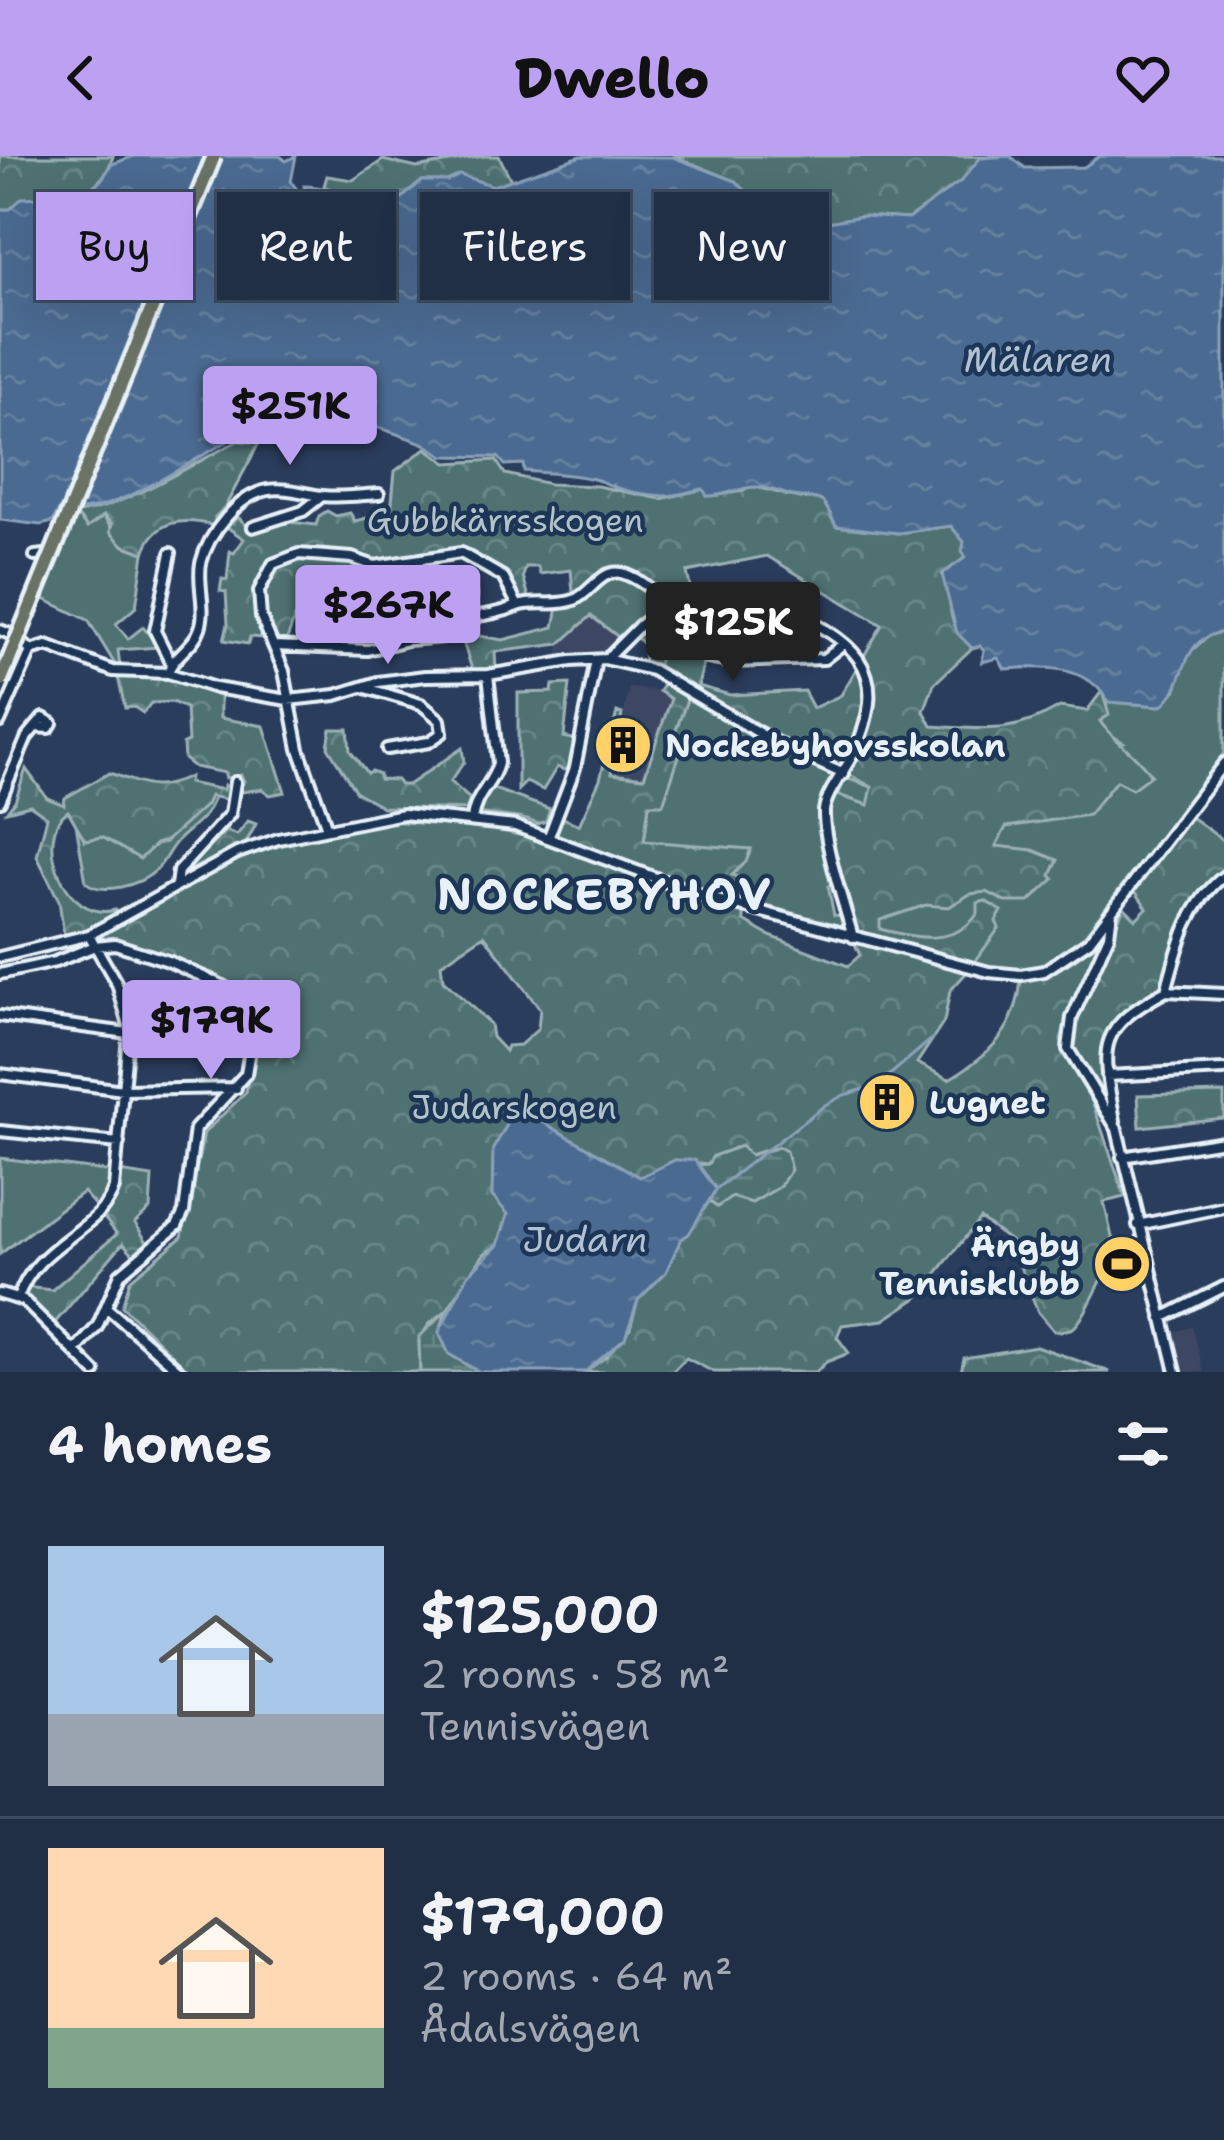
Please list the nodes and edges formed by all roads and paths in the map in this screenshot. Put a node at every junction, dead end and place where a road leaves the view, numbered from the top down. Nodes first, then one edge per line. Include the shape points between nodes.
1 (210, 156) edge
2 (380, 494) dead end
3 (322, 496) junction
4 (253, 526) dead end
5 (171, 553) dead end
6 (35, 556) dead end
7 (471, 596) dead end
8 (439, 598) junction
9 (673, 602) junction
10 (699, 602) junction
11 (388, 603) dead end
12 (518, 606) junction
13 (477, 617) junction
14 (0, 630) edge
15 (21, 642) junction
16 (843, 644) junction
17 (274, 646) junction
18 (29, 653) junction
19 (601, 660) junction
20 (0, 667) edge
21 (170, 668) junction
22 (488, 675) junction
23 (0, 682) edge
24 (365, 687) junction
25 (288, 700) junction
26 (0, 722) edge
27 (37, 727) dead end
28 (387, 749) dead end
29 (1224, 763) edge
30 (844, 774) junction
31 (236, 782) dead end
32 (0, 801) edge
33 (472, 820) junction
34 (327, 828) junction
35 (549, 836) junction
36 (1224, 876) edge
37 (176, 885) junction
38 (1210, 887) junction
39 (1224, 889) edge
40 (1112, 911) junction
41 (89, 935) junction
42 (853, 937) junction
43 (95, 946) junction
44 (0, 957) edge
45 (0, 974) edge
46 (1166, 991) junction
47 (1223, 991) edge
48 (0, 1016) edge
49 (250, 1025) junction
50 (128, 1033) junction
51 (1224, 1070) edge
52 (0, 1074) edge
53 (1107, 1076) junction
54 (236, 1088) junction
55 (124, 1090) junction
56 (1117, 1129) junction
57 (0, 1131) edge
58 (1224, 1141) edge
59 (119, 1143) junction
60 (1122, 1156) junction
61 (1224, 1208) edge
62 (1138, 1225) junction
63 (1224, 1286) edge
64 (0, 1294) edge
65 (18, 1298) junction
66 (106, 1307) junction
67 (1162, 1318) junction
68 (75, 1351) junction
69 (95, 1372) edge
70 (181, 1372) edge
71 (1176, 1372) edge

1 - 20 main road, bridge
1 - 23 main road, bridge
2 - 3 street
3 - 4 street via 303,511
3 - 21 street via 258,493 225,520 201,565 202,626
5 - 21 street via 155,631
6 - 15 street via 50,566
7 - 8 street
8 - 11 street
8 - 13 street via 444,613
9 - 10 street
9 - 12 street via 621,573 574,600
9 - 19 street
10 - 16 street via 751,591
10 - 16 street via 688,640 714,660 814,660
12 - 13 street
12 - 17 street via 503,577 461,553 374,566 299,554 273,564 259,591
13 - 17 street via 458,636 368,650
14 - 15 street
15 - 18 street
16 - 30 street via 872,686 871,710
17 - 25 street
18 - 21 street via 46,646 113,671
18 - 26 street
19 - 22 street
19 - 30 street via 652,670
19 - 35 street
21 - 25 street via 215,688
22 - 24 street
22 - 33 street via 498,763
24 - 25 street
24 - 28 street via 421,704 440,720 436,740
25 - 34 street
27 - 32 street
29 - 40 street
30 - 42 street via 824,817
31 - 37 street via 230,814 178,871
33 - 34 street via 403,814
33 - 35 street
34 - 37 street via 237,853
35 - 42 street via 714,900
36 - 38 street
37 - 41 street
38 - 39 street
38 - 46 street via 1190,915
40 - 42 street via 1073,955 1021,975
40 - 56 street via 1068,1049
41 - 43 street
41 - 44 street
43 - 45 street
43 - 49 street via 134,949 221,985 244,1004
43 - 50 street via 125,1002
46 - 47 street
46 - 53 street via 1111,1033
48 - 50 street
49 - 50 street
49 - 54 street via 246,1074
50 - 55 street
51 - 53 street
52 - 55 street
53 - 56 street
54 - 55 street
54 - 66 street via 195,1129 177,1226 120,1274
55 - 59 street
56 - 60 street
57 - 59 street
58 - 60 street
59 - 65 street via 110,1200 34,1265
60 - 62 street
61 - 62 street
62 - 67 street
63 - 67 street
64 - 65 street
65 - 68 street
66 - 68 street
66 - 70 street
67 - 71 street
68 - 69 street

